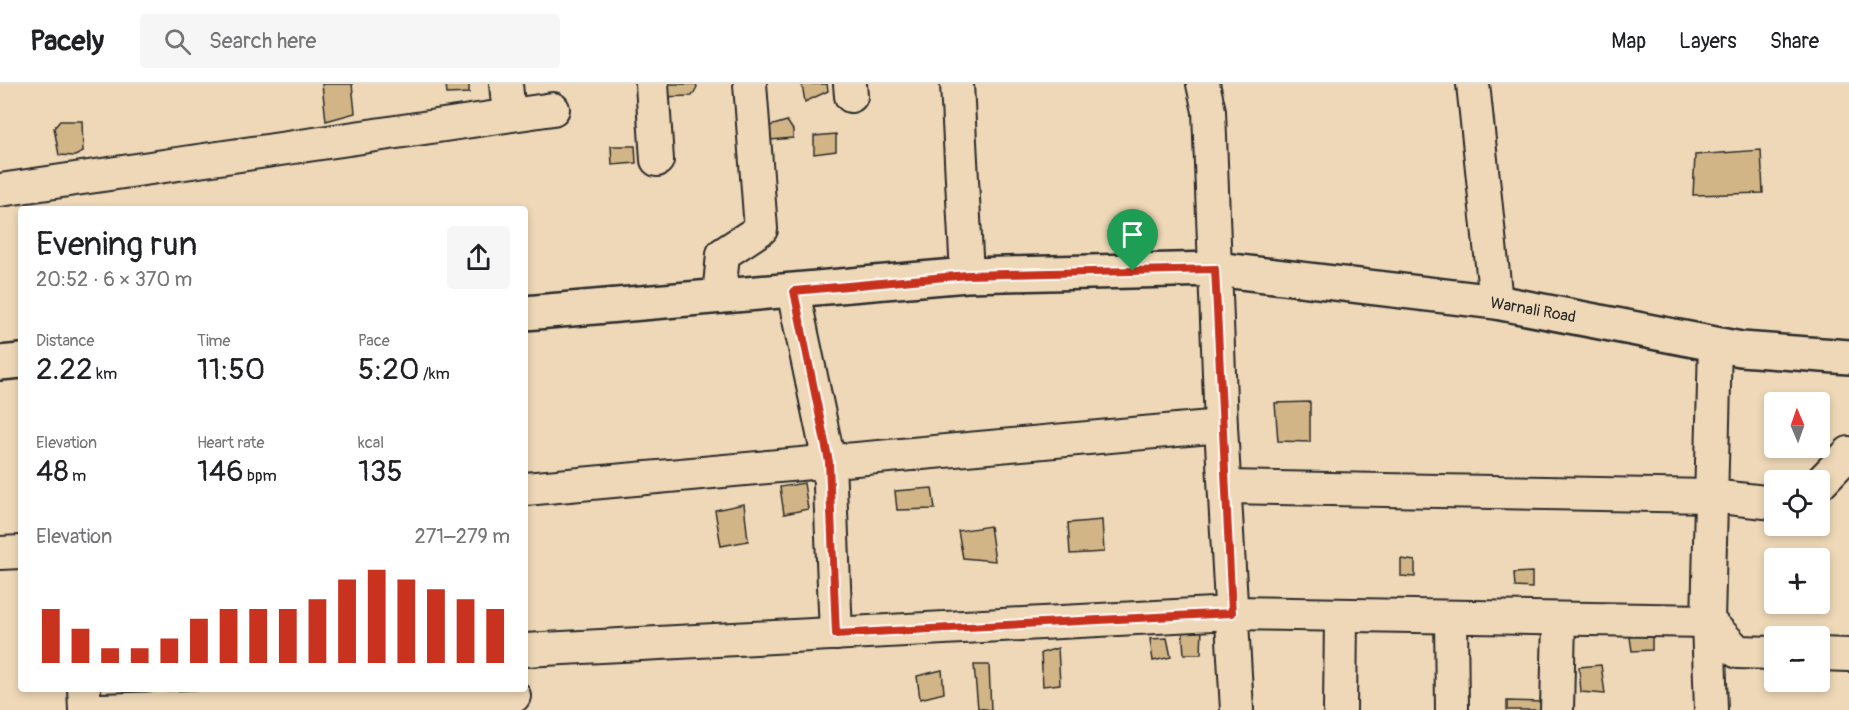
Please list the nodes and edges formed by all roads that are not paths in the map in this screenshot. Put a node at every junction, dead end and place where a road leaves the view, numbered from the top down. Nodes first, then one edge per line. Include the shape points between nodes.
1 (506, 84) edge
2 (652, 84) edge
3 (750, 84) edge
4 (957, 84) edge
5 (1203, 84) edge
6 (1473, 84) edge
7 (553, 109) dead end
8 (510, 115) junction
9 (657, 160) dead end
10 (0, 190) edge
11 (1215, 269) junction
12 (967, 275) junction
13 (794, 291) junction
14 (719, 297) junction
15 (1496, 302) junction
16 (528, 313) edge
17 (1715, 344) junction
18 (1849, 357) edge
19 (18, 361) edge
20 (0, 363) edge
21 (1221, 426) junction
22 (1849, 453) edge
23 (829, 462) junction
24 (1830, 473) edge
25 (1225, 487) junction
26 (528, 489) edge
27 (1711, 496) junction
28 (1764, 502) edge
29 (18, 552) edge
30 (0, 553) edge
31 (1232, 613) junction
32 (1341, 615) junction
33 (1451, 617) junction
34 (1559, 619) junction
35 (1708, 621) junction
36 (836, 634) junction
37 (528, 650) edge
38 (1764, 653) edge
39 (1830, 654) edge
40 (1849, 654) edge
41 (84, 692) edge
42 (514, 698) edge
43 (84, 710) edge
44 (101, 710) edge
45 (1237, 710) edge
46 (1340, 710) edge
47 (1452, 710) edge
48 (1557, 710) edge
49 (1711, 710) edge

1 - 8 street
2 - 9 street
3 - 14 street via 761,229 723,254
4 - 12 street
5 - 11 street via 1209,111
6 - 15 street
7 - 8 street
8 - 10 street
11 - 12 main road, Warnali Road
11 - 15 main road, Warnali Road
11 - 21 street
12 - 13 main road, Warnali Road
13 - 14 main road, Warnali Road
13 - 23 street
14 - 16 main road, Warnali Road
15 - 17 main road, Warnali Road
17 - 18 main road, Warnali Road
17 - 27 street
19 - 20 main road
21 - 23 street
21 - 25 street
22 - 24 street
23 - 26 street
23 - 36 street
25 - 27 street
25 - 31 street
27 - 28 street
27 - 35 street
29 - 30 street
31 - 32 street
31 - 36 street
31 - 45 street
32 - 33 street
32 - 46 street
33 - 34 street
33 - 47 street
34 - 35 street
34 - 48 street
35 - 38 street via 1738,652
35 - 49 street
36 - 37 street
39 - 40 street
41 - 43 street
42 - 44 street

